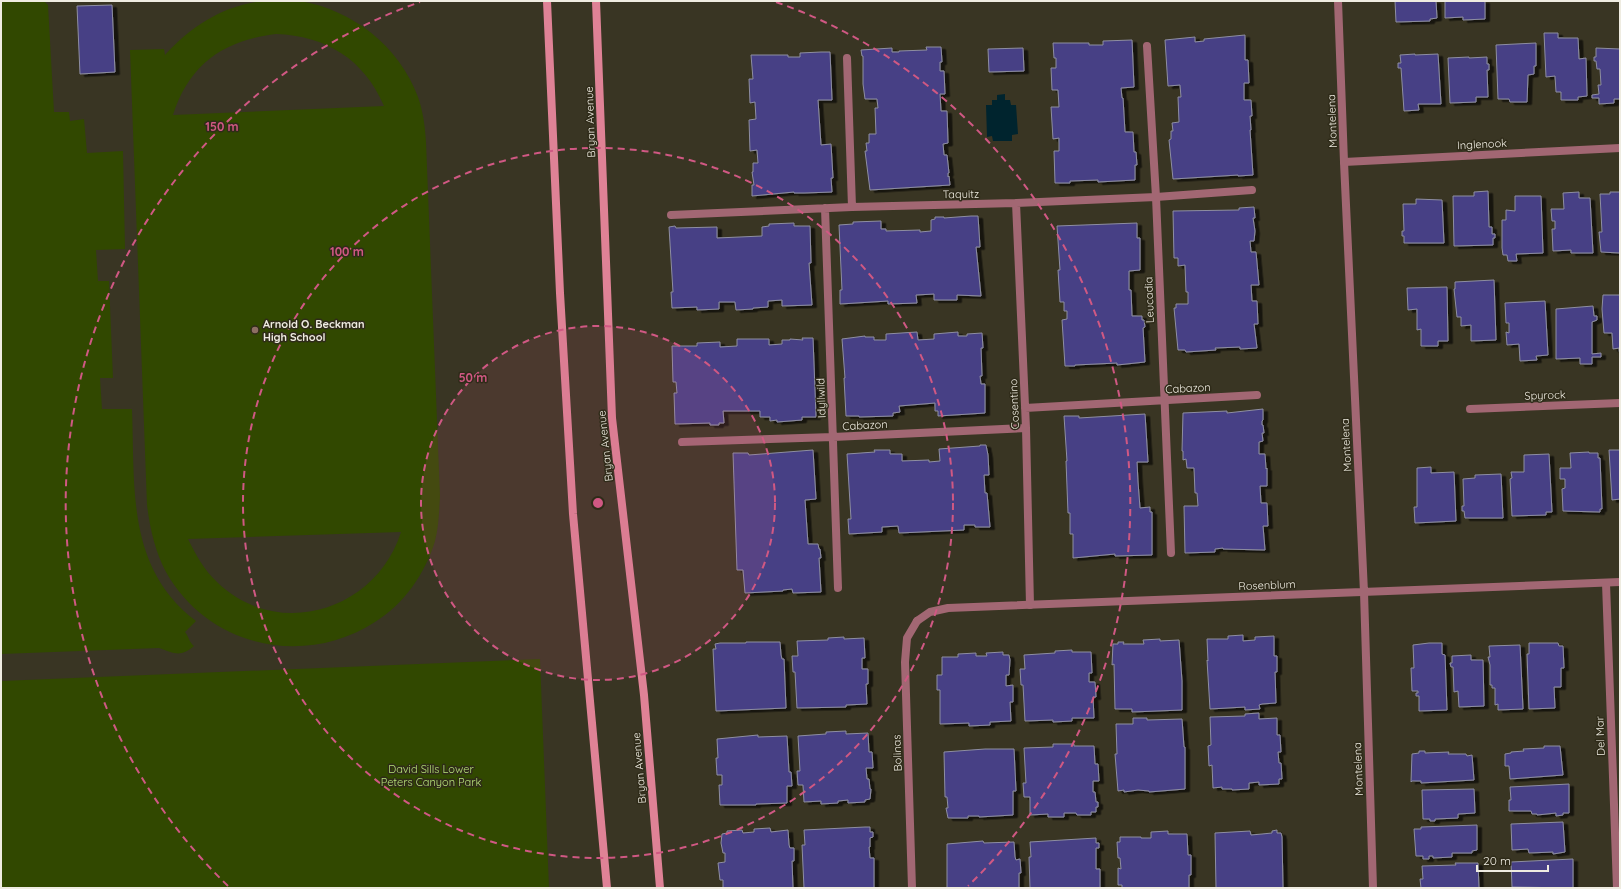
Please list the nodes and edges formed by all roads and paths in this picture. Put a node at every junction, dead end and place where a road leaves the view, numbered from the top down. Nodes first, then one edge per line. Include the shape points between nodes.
1 (547, 1) edge
2 (596, 1) edge
3 (1338, 1) edge
4 (1147, 46) dead end
5 (847, 58) dead end
6 (1620, 148) edge
7 (1344, 162) junction
8 (1252, 190) dead end
9 (1156, 196) junction
10 (1016, 204) junction
11 (852, 206) junction
12 (825, 208) junction
13 (671, 215) dead end
14 (1257, 395) dead end
15 (1165, 401) junction
16 (1620, 403) edge
17 (1025, 408) junction
18 (1470, 408) dead end
19 (1026, 428) junction
20 (833, 437) junction
21 (682, 442) dead end
22 (1171, 553) dead end
23 (1620, 582) edge
24 (1606, 583) junction
25 (838, 588) dead end
26 (1364, 592) junction
27 (1030, 605) junction
28 (917, 621) joint
29 (607, 888) edge
30 (660, 888) edge
31 (912, 888) edge
32 (1373, 888) edge
33 (1617, 888) edge

1 - 29 main road via 560,293 574,514
2 - 30 main road, Bryan Avenue via 612,418 644,696
3 - 7 street, Montelena
4 - 9 street, Leucadia
5 - 11 street
6 - 7 street, Inglenook
7 - 26 street, Montelena
8 - 9 street, Taquitz
9 - 10 street, Taquitz
9 - 15 street, Leucadia
10 - 11 street, Taquitz
10 - 17 street, Cosentino
11 - 12 street, Taquitz
12 - 13 street, Taquitz
12 - 20 street, Idyllwild
14 - 15 street, Cabazon
15 - 17 street, Cabazon
15 - 22 street, Leucadia
16 - 18 street, Spyrock
17 - 19 street, Cosentino
19 - 20 street, Cabazon
19 - 27 street, Cosentino
20 - 21 street, Cabazon
20 - 25 street, Idyllwild
23 - 24 street, Rosenblum
24 - 26 street, Rosenblum
24 - 33 street, Del Mar
26 - 27 street, Rosenblum
26 - 32 street, Montelena
27 - 28 street, Rosenblum via 948,608 930,612
28 - 31 street, Bolinas via 907,638 905,662

